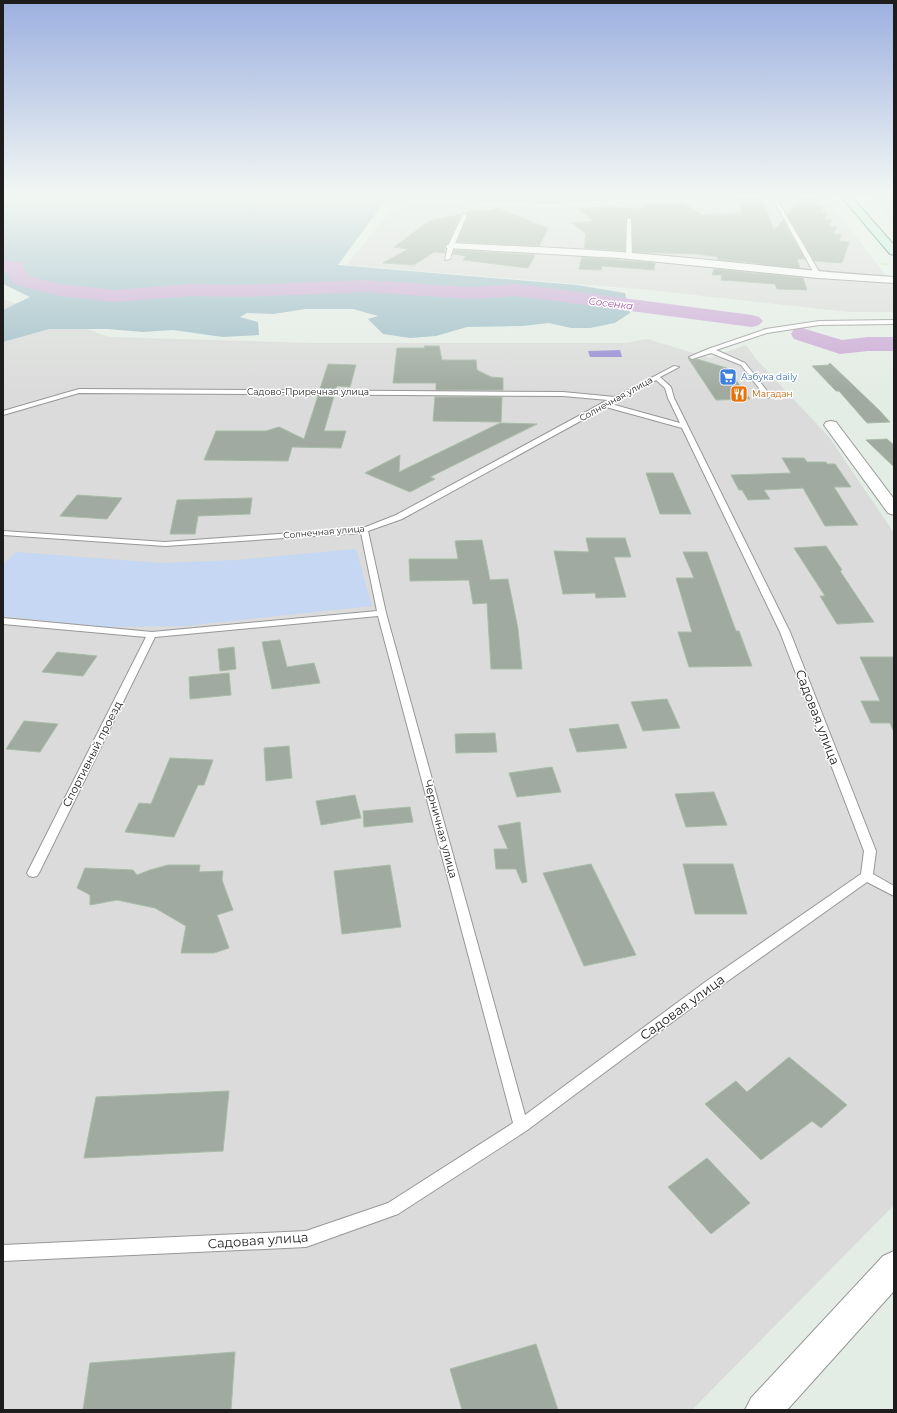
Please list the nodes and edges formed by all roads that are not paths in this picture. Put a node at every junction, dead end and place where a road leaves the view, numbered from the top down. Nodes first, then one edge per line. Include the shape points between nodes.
1 (675, 260) edge
2 (809, 260) edge
3 (818, 275) junction
4 (894, 281) edge
5 (894, 289) edge
6 (894, 322) edge
7 (710, 350) junction
8 (692, 358) dead end
9 (676, 366) dead end
10 (656, 377) junction
11 (768, 396) dead end
12 (616, 399) junction
13 (607, 405) junction
14 (3, 413) edge
15 (832, 425) dead end
16 (685, 427) junction
17 (894, 510) edge
18 (364, 530) junction
19 (7, 534) edge
20 (3, 543) edge
21 (382, 613) junction
22 (3, 621) edge
23 (152, 635) junction
24 (33, 873) dead end
25 (867, 876) junction
26 (894, 892) edge
27 (521, 1126) junction
28 (3, 1253) edge
29 (894, 1267) edge
30 (763, 1410) edge

1 - 3 street
2 - 3 lane
3 - 4 street
4 - 5 street
6 - 7 lane via 818,323 766,331
7 - 8 lane
7 - 11 lane via 743,364
9 - 10 lane, Солнечная улица
10 - 12 lane, Солнечная улица
10 - 16 lane, Садовая улица via 668,388
12 - 13 lane, Солнечная улица
12 - 14 lane, Садово-Приречная улица via 563,394 79,391
13 - 16 lane
13 - 18 lane, Солнечная улица via 399,517
15 - 17 street
16 - 25 lane, Садовая улица via 785,632 870,851
18 - 19 lane, Солнечная улица via 165,544
18 - 21 lane, Черничная улица
19 - 20 lane
21 - 23 lane
21 - 27 lane, Черничная улица
22 - 23 lane
23 - 24 lane, Спортивный проезд
25 - 26 lane
25 - 27 lane, Садовая улица via 712,984
27 - 28 lane, Садовая улица via 393,1209 306,1239
29 - 30 street

